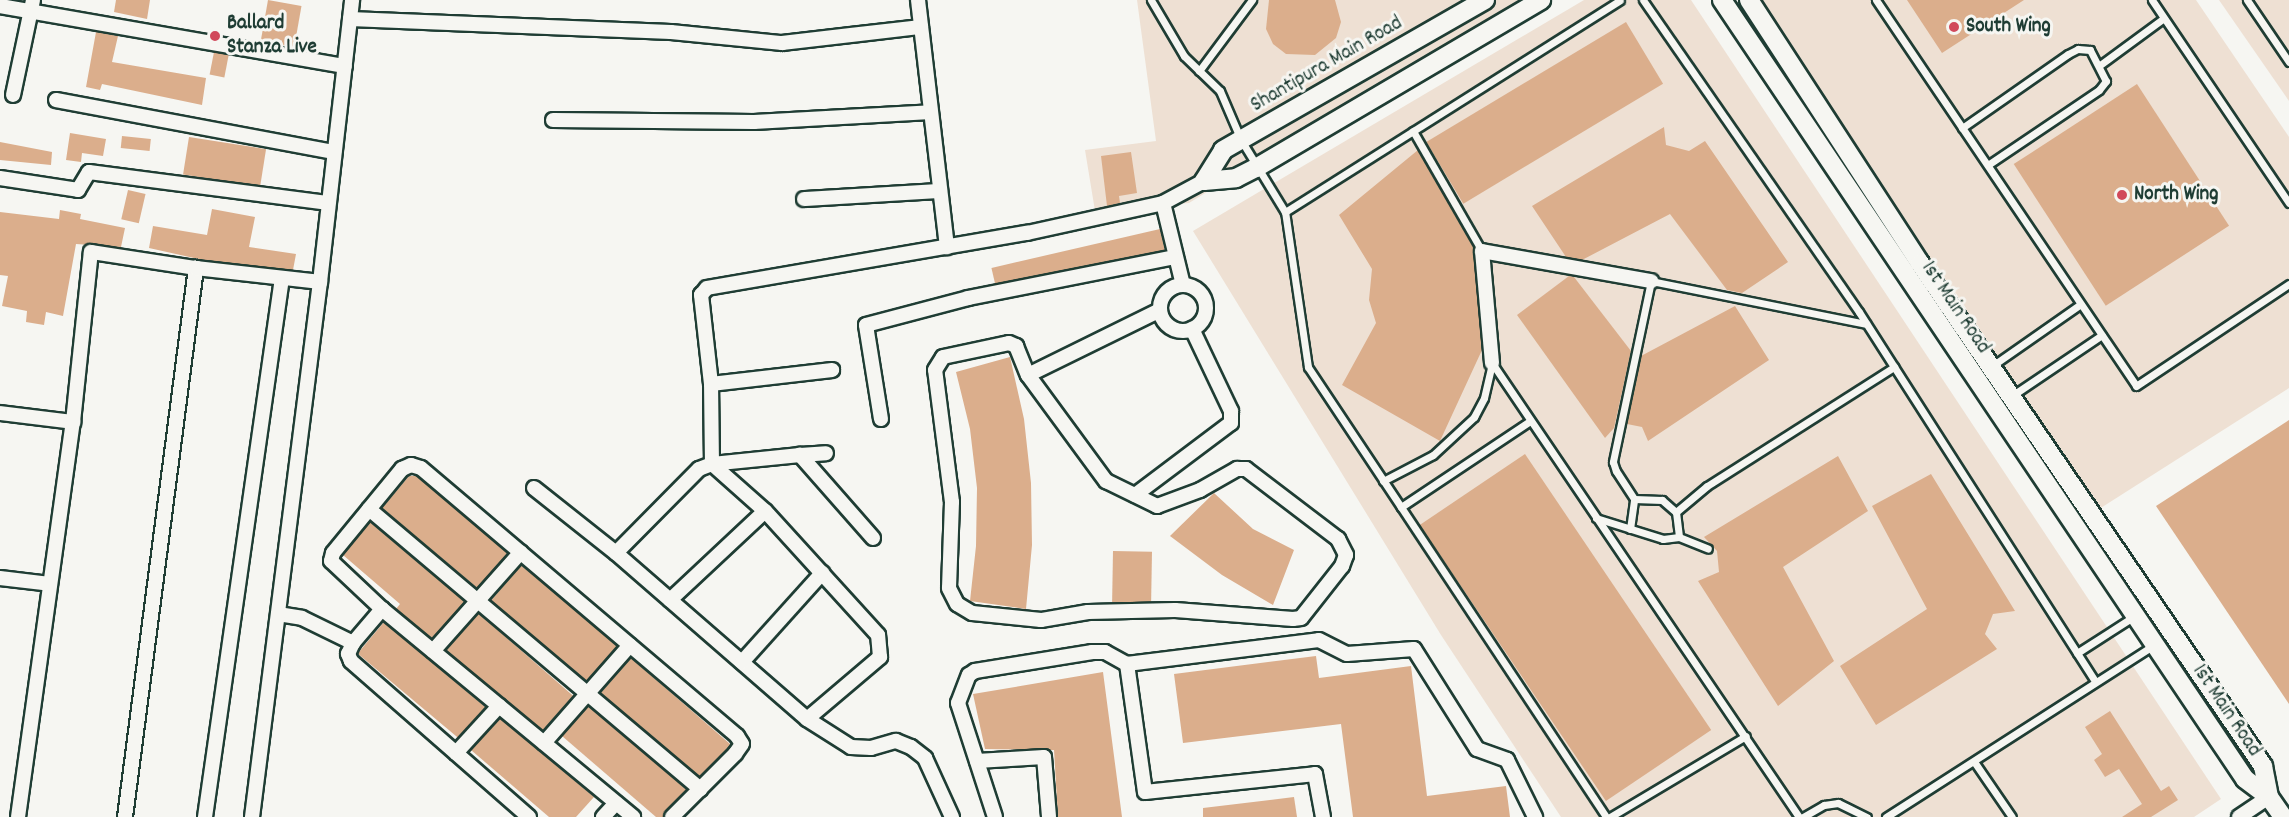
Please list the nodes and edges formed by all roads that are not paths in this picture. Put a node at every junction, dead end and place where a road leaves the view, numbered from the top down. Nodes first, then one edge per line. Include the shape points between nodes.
1 (352, 0) edge
2 (918, 0) edge
3 (1151, 0) edge
4 (1252, 0) edge
5 (1485, 0) edge
6 (1541, 0) edge
7 (1620, 0) edge
8 (1643, 0) edge
9 (1722, 0) edge
10 (1749, 0) edge
11 (1876, 0) edge
12 (2152, 0) edge
13 (2247, 0) edge
14 (0, 6) edge
15 (32, 6) edge
16 (1519, 6) edge
17 (2164, 18) junction
18 (350, 19) junction
19 (921, 27) junction
20 (2289, 62) edge
21 (2100, 65) junction
22 (345, 66) junction
23 (1199, 70) junction
24 (13, 95) dead end
25 (56, 100) dead end
26 (931, 112) junction
27 (553, 120) dead end
28 (1962, 128) junction
29 (1413, 131) junction
30 (1241, 140) junction
31 (334, 152) junction
32 (1988, 165) junction
33 (1256, 168) junction
34 (0, 178) edge
35 (1204, 181) junction
36 (940, 191) junction
37 (804, 199) dead end
38 (327, 202) junction
39 (1163, 203) junction
40 (2289, 203) edge
41 (1285, 212) junction
42 (947, 247) junction
43 (1482, 251) junction
44 (1175, 257) junction
45 (196, 268) junction
46 (282, 278) junction
47 (1651, 281) junction
48 (321, 282) junction
49 (2289, 284) edge
50 (1184, 285) junction
51 (2081, 304) junction
52 (1160, 310) junction
53 (1866, 324) junction
54 (1192, 329) junction
55 (2102, 335) junction
56 (1492, 363) junction
57 (1894, 367) junction
58 (1991, 367) junction
59 (832, 370) dead end
60 (1028, 375) junction
61 (711, 384) junction
62 (2011, 396) junction
63 (0, 413) edge
64 (881, 419) dead end
65 (1530, 421) junction
66 (73, 422) junction
67 (826, 453) dead end
68 (800, 455) junction
69 (712, 464) junction
70 (1383, 481) junction
71 (534, 488) dead end
72 (1135, 495) junction
73 (1634, 499) junction
74 (1401, 507) junction
75 (369, 509) junction
76 (765, 511) junction
77 (1676, 512) junction
78 (1596, 518) junction
79 (1630, 528) junction
80 (1679, 537) junction
81 (873, 538) dead end
82 (1708, 549) dead end
83 (521, 552) junction
84 (616, 553) junction
85 (822, 573) junction
86 (0, 578) edge
87 (50, 584) junction
88 (670, 600) junction
89 (477, 601) junction
90 (382, 609) junction
91 (278, 614) junction
92 (2136, 615) junction
93 (354, 643) junction
94 (630, 645) junction
95 (2155, 645) junction
96 (433, 651) junction
97 (2077, 653) junction
98 (742, 662) junction
99 (1127, 664) junction
100 (2096, 682) junction
101 (588, 694) junction
102 (499, 706) junction
103 (807, 719) junction
104 (1746, 736) junction
105 (544, 743) junction
106 (456, 753) junction
107 (977, 761) junction
108 (1975, 763) junction
109 (700, 789) junction
110 (2269, 797) junction
111 (616, 803) junction
112 (18, 817) edge
113 (125, 817) edge
114 (205, 817) edge
115 (252, 817) edge
116 (529, 817) edge
117 (603, 817) edge
118 (633, 817) edge
119 (672, 817) edge
120 (952, 817) edge
121 (995, 817) edge
122 (1049, 817) edge
123 (1323, 817) edge
124 (1535, 817) edge
125 (1608, 817) edge
126 (1801, 817) edge
127 (1867, 817) edge
128 (1886, 817) edge
129 (2012, 817) edge
130 (2239, 817) edge
131 (2283, 817) edge

1 - 18 street
2 - 19 street
3 - 23 lane via 1184,56
4 - 23 lane
5 - 30 street, Shantipura Main Road
6 - 16 street
7 - 29 lane
8 - 53 lane
9 - 92 street, 1st Main Road
10 - 58 street, 1st Main Road
11 - 28 lane
12 - 17 lane
13 - 20 lane
14 - 15 street
15 - 22 street
15 - 24 street
16 - 33 street
17 - 21 lane
17 - 40 lane
18 - 19 street via 671,32 782,43
18 - 22 street
19 - 26 street
21 - 28 lane via 2090,50 2078,49
21 - 32 lane via 2106,81 2099,90
22 - 31 street
23 - 30 lane via 1220,91
25 - 31 street
26 - 27 street via 754,122
26 - 36 street
28 - 32 lane
29 - 41 lane
29 - 43 lane
30 - 33 lane
30 - 35 street, Shantipura Main Road via 1223,150
31 - 38 street
32 - 51 lane
33 - 35 street via 1236,178
33 - 41 lane
34 - 38 street via 78,190 89,172
35 - 39 street
36 - 37 street
36 - 42 street
38 - 48 street
39 - 42 street
39 - 44 street
41 - 70 lane via 1308,367
42 - 61 street via 707,288 701,295
43 - 47 street
43 - 56 street
44 - 50 street
44 - 64 street via 968,298 866,325
45 - 46 street
45 - 66 street via 91,252
45 - 113 street
46 - 48 street
46 - 114 street
47 - 53 lane
47 - 73 lane via 1613,462
48 - 91 street
49 - 55 lane via 2136,386
50 - 52 street via 1164,295
50 - 54 street via 1197,290 1206,302 1204,317
51 - 55 lane
51 - 58 lane
52 - 54 street via 1173,328
52 - 60 street
53 - 57 lane
54 - 72 street via 1231,411 1231,423
55 - 62 lane
56 - 65 lane
56 - 70 lane via 1484,398 1474,417 1433,455
57 - 77 lane via 1707,486
57 - 97 lane
58 - 62 street, 1st Main Road
59 - 61 street
60 - 72 street via 1106,481
60 - 72 street via 1016,346 1009,343 943,357 935,370 952,502 949,588 957,604 972,613 1041,620 1088,612 1175,610 1301,618 1342,566 1346,555 1338,539 1246,469 1237,469 1200,490 1157,506
61 - 69 street
62 - 110 street, 1st Main Road via 2263,766
63 - 66 street
65 - 74 lane
65 - 78 lane
66 - 87 street
67 - 68 street
68 - 69 street
68 - 81 street
69 - 76 street
69 - 84 street via 699,469
70 - 74 lane
71 - 84 street
73 - 77 lane via 1662,500
73 - 79 lane
74 - 125 lane
75 - 83 street via 402,470 411,465 422,468
75 - 89 street
75 - 90 street via 333,553 331,561
76 - 85 street
76 - 88 street
77 - 80 lane
78 - 79 lane
78 - 104 lane
79 - 80 lane via 1663,539
80 - 82 lane
83 - 89 street
83 - 94 street
84 - 88 street
85 - 98 street
85 - 103 street via 878,635 880,657
86 - 87 street
87 - 112 street
88 - 98 street
89 - 96 street
89 - 101 street
90 - 93 street
90 - 96 street
91 - 93 street via 302,618
91 - 115 street
92 - 95 street, 1st Main Road
92 - 97 lane
93 - 106 street via 348,654 351,661
94 - 101 street
94 - 109 street via 742,744
95 - 100 lane
95 - 110 street, 1st Main Road via 2245,779
96 - 102 street
97 - 100 lane
98 - 103 street
99 - 107 street via 1105,652 1092,652 975,671 969,675 958,703
99 - 123 street via 1145,792 1315,774
99 - 124 street via 1320,640 1347,654 1414,650 1477,749 1507,760
100 - 108 lane
101 - 105 street
101 - 109 street
102 - 105 street
102 - 106 street
103 - 120 street via 851,747 896,741 911,747 926,758
104 - 125 lane
104 - 126 lane
105 - 111 street
106 - 116 street
107 - 121 street
107 - 122 street via 1044,757
108 - 128 lane
108 - 129 lane
109 - 119 street
110 - 130 street
110 - 131 street
111 - 117 street
111 - 118 street
126 - 127 lane via 1824,805 1838,803

